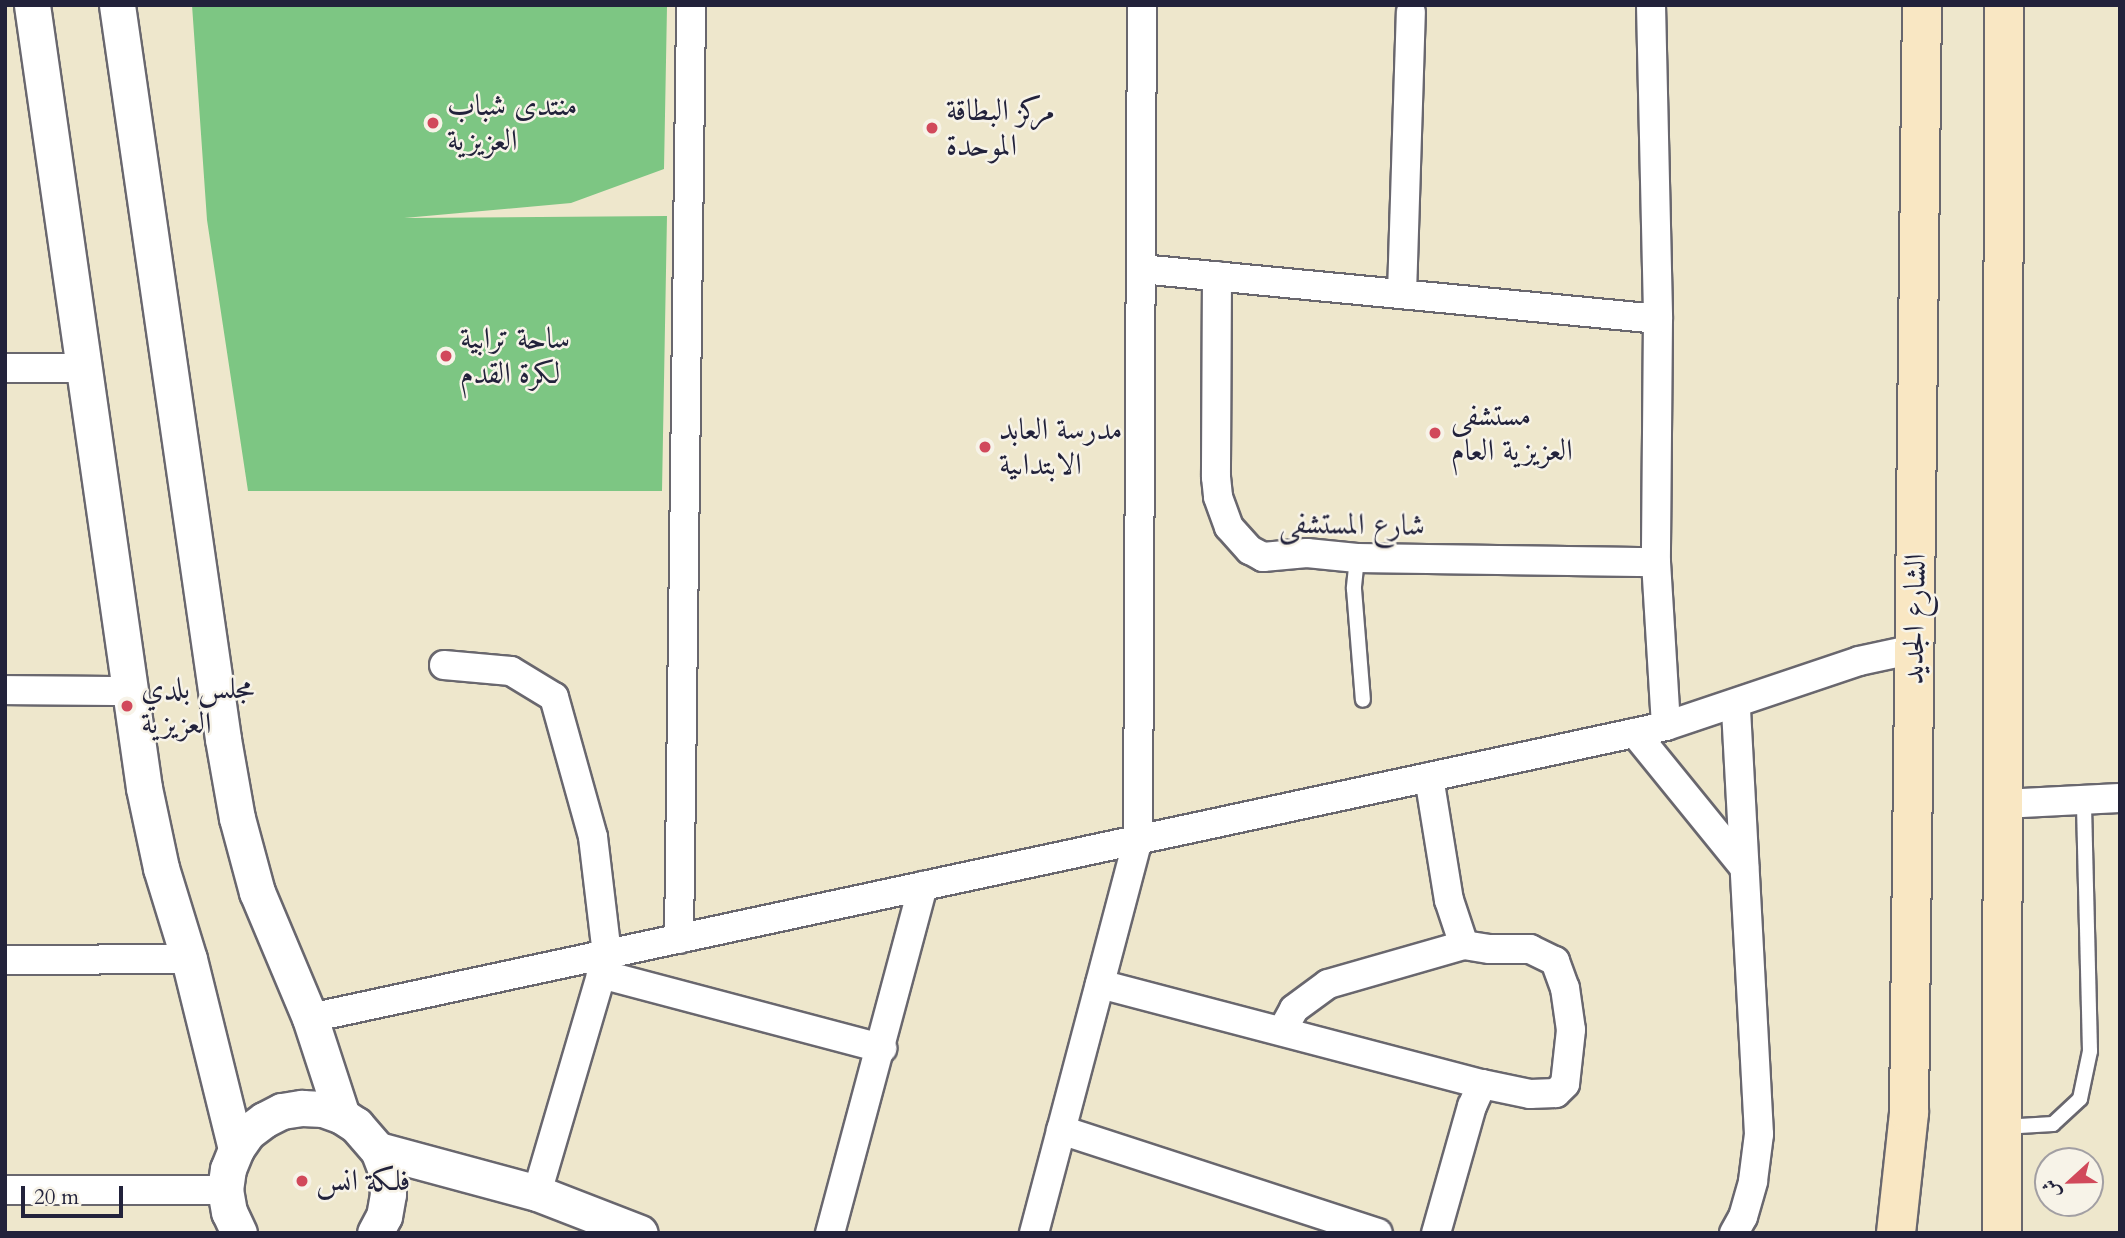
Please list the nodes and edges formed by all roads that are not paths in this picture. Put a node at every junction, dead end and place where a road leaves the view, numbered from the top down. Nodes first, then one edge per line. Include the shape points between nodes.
1 (32, 5) edge
2 (117, 5) edge
3 (691, 5) edge
4 (1142, 5) edge
5 (1651, 5) edge
6 (1922, 5) edge
7 (2004, 5) edge
8 (1411, 12) dead end
9 (1141, 269) junction
10 (1217, 276) junction
11 (1402, 294) junction
12 (1658, 319) junction
13 (5, 368) edge
14 (83, 368) junction
15 (1357, 558) junction
16 (1656, 562) junction
17 (1915, 649) junction
18 (444, 665) dead end
19 (5, 690) edge
20 (128, 691) junction
21 (1363, 700) dead end
22 (1736, 704) junction
23 (1665, 726) junction
24 (1634, 733) junction
25 (1429, 777) junction
26 (2120, 798) edge
27 (2084, 800) junction
28 (2002, 804) junction
29 (1138, 840) junction
30 (1744, 867) junction
31 (923, 886) junction
32 (679, 939) junction
33 (1464, 945) junction
34 (189, 959) junction
35 (5, 960) edge
36 (604, 965) junction
37 (1100, 984) junction
38 (310, 1018) junction
39 (1282, 1031) junction
40 (882, 1048) junction
41 (1482, 1084) junction
42 (342, 1116) junction
43 (2002, 1128) junction
44 (1061, 1130) junction
45 (236, 1149) junction
46 (378, 1150) junction
47 (5, 1190) edge
48 (225, 1190) junction
49 (537, 1193) junction
50 (239, 1233) edge
51 (375, 1233) edge
52 (640, 1233) edge
53 (830, 1233) edge
54 (1034, 1233) edge
55 (1378, 1233) edge
56 (1436, 1233) edge
57 (1734, 1233) edge
58 (1896, 1233) edge
59 (2002, 1233) edge

1 - 14 street
2 - 38 street via 237,818 257,892
3 - 32 street
4 - 9 street
5 - 12 street
6 - 17 main road, الشارع الجديد
7 - 28 main road
8 - 11 street
9 - 10 street
9 - 29 street
10 - 11 street
10 - 15 street, شارع المستشفى via 1216,477 1229,527 1239,542 1263,557 1307,553
11 - 12 street
12 - 16 street
13 - 14 street
14 - 20 street
15 - 16 street, شارع المستشفى
15 - 21 lane via 1354,589
16 - 23 street
17 - 22 street via 1859,661
17 - 58 main road, الشارع الجديد via 1909,1113
18 - 36 street via 511,671 554,697 593,837
19 - 20 street
20 - 34 street via 161,868
22 - 23 street
22 - 30 street
23 - 24 street
24 - 25 street
24 - 30 street
25 - 29 street
25 - 33 street via 1449,900
26 - 27 street
27 - 28 street
27 - 43 lane via 2090,1051 2080,1099 2053,1124
28 - 43 main road
29 - 31 street
29 - 37 street
30 - 57 street via 1759,1134 1753,1181
31 - 32 street
31 - 40 street
32 - 36 street
33 - 39 street via 1328,984 1294,1009
33 - 41 street via 1530,949 1555,961 1565,988 1571,1030 1565,1084 1556,1093 1530,1094
34 - 35 street
34 - 45 street
36 - 38 street
36 - 40 street
36 - 49 street
37 - 39 street
37 - 44 street
38 - 42 street
39 - 41 street
40 - 53 street
41 - 56 street
42 - 45 street via 323,1109 282,1111 248,1132
42 - 46 street
43 - 59 main road
44 - 54 street
44 - 55 street
45 - 48 street
46 - 49 street
46 - 51 street via 388,1194
47 - 48 street
48 - 50 street
49 - 52 street

